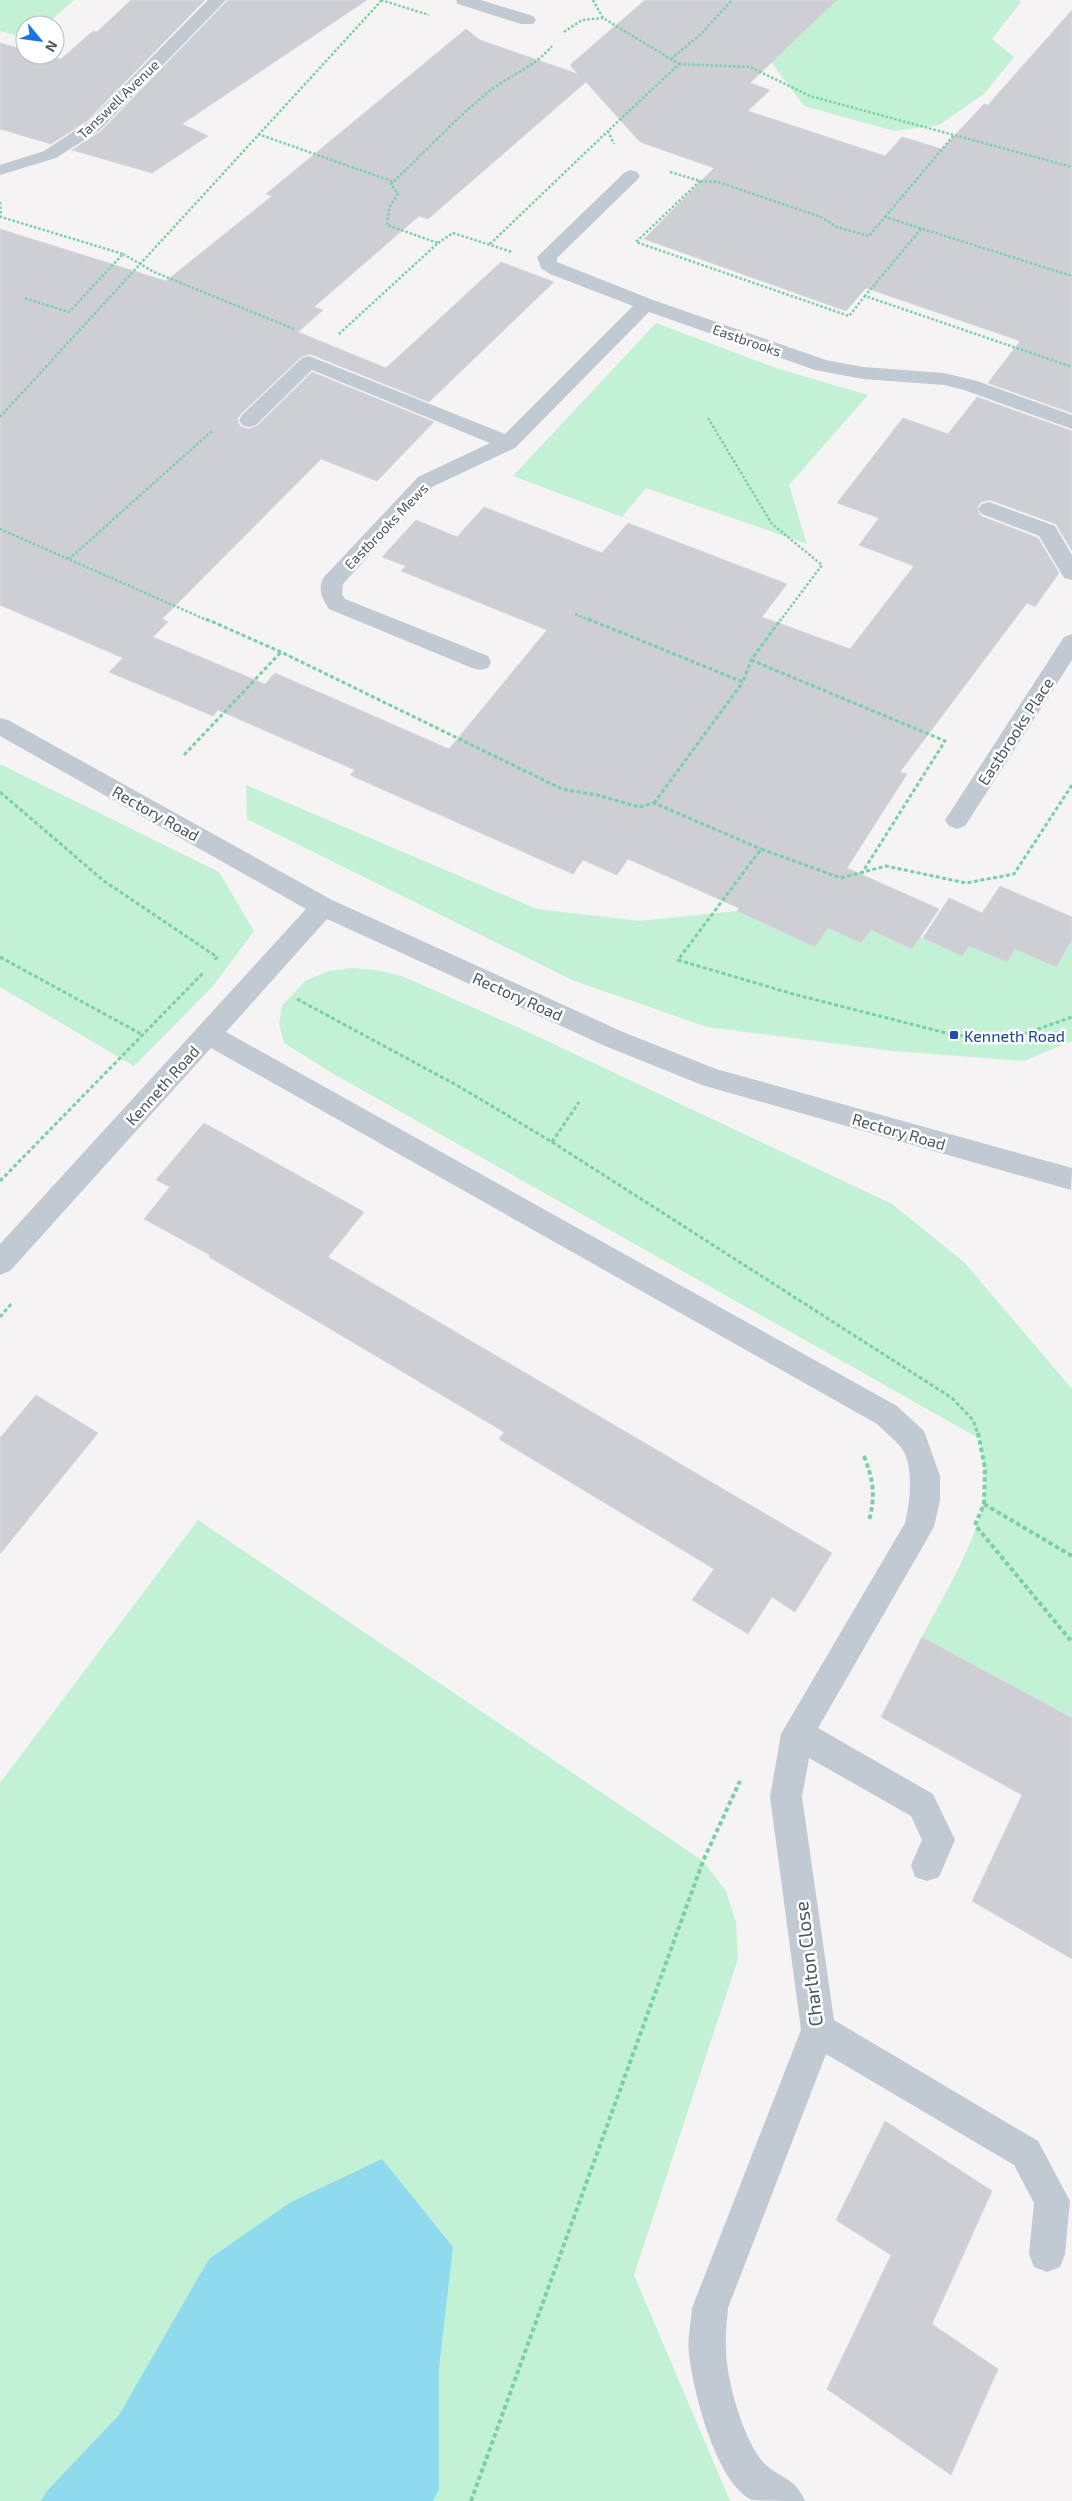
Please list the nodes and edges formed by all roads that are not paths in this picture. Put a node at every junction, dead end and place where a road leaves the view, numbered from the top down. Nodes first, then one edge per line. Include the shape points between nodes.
1 (218, 0) edge
2 (464, 0) edge
3 (527, 20) dead end
4 (0, 170) edge
5 (631, 176) dead end
6 (646, 304) junction
7 (248, 420) dead end
8 (1072, 422) edge
9 (508, 443) junction
10 (989, 509) dead end
11 (1072, 573) edge
12 (1072, 642) edge
13 (480, 662) dead end
14 (0, 726) edge
15 (957, 820) dead end
16 (323, 907) junction
17 (208, 1034) junction
18 (1072, 1180) edge
19 (0, 1263) edge
20 (797, 1734) junction
21 (927, 1865) dead end
22 (818, 2030) junction
23 (1047, 2254) dead end
24 (786, 2501) edge

1 - 4 street, Tanswell Avenue via 94,126 75,141 51,156
2 - 3 street
5 - 6 street, Eastbrooks via 548,257 548,264
6 - 8 street, Eastbrooks via 822,366 863,374 944,379 970,385
6 - 9 street, Eastbrooks Mews
7 - 9 street via 309,362
9 - 13 street, Eastbrooks Mews via 425,482 332,582 331,594 337,604
10 - 11 street via 1047,531
12 - 15 street, Eastbrooks Place
14 - 16 street, Rectory Road
16 - 17 street, Kenneth Road
16 - 18 street, Rectory Road via 614,1039 712,1078
17 - 19 street, Kenneth Road
17 - 20 street, Charlton Close via 887,1415 914,1440 925,1476 925,1500 919,1526
20 - 21 street via 922,1805 939,1840
20 - 22 street, Charlton Close via 786,1797
22 - 23 street via 1026,2153 1052,2201
22 - 24 street, Charlton Close via 714,2298 707,2352 727,2436 750,2476

